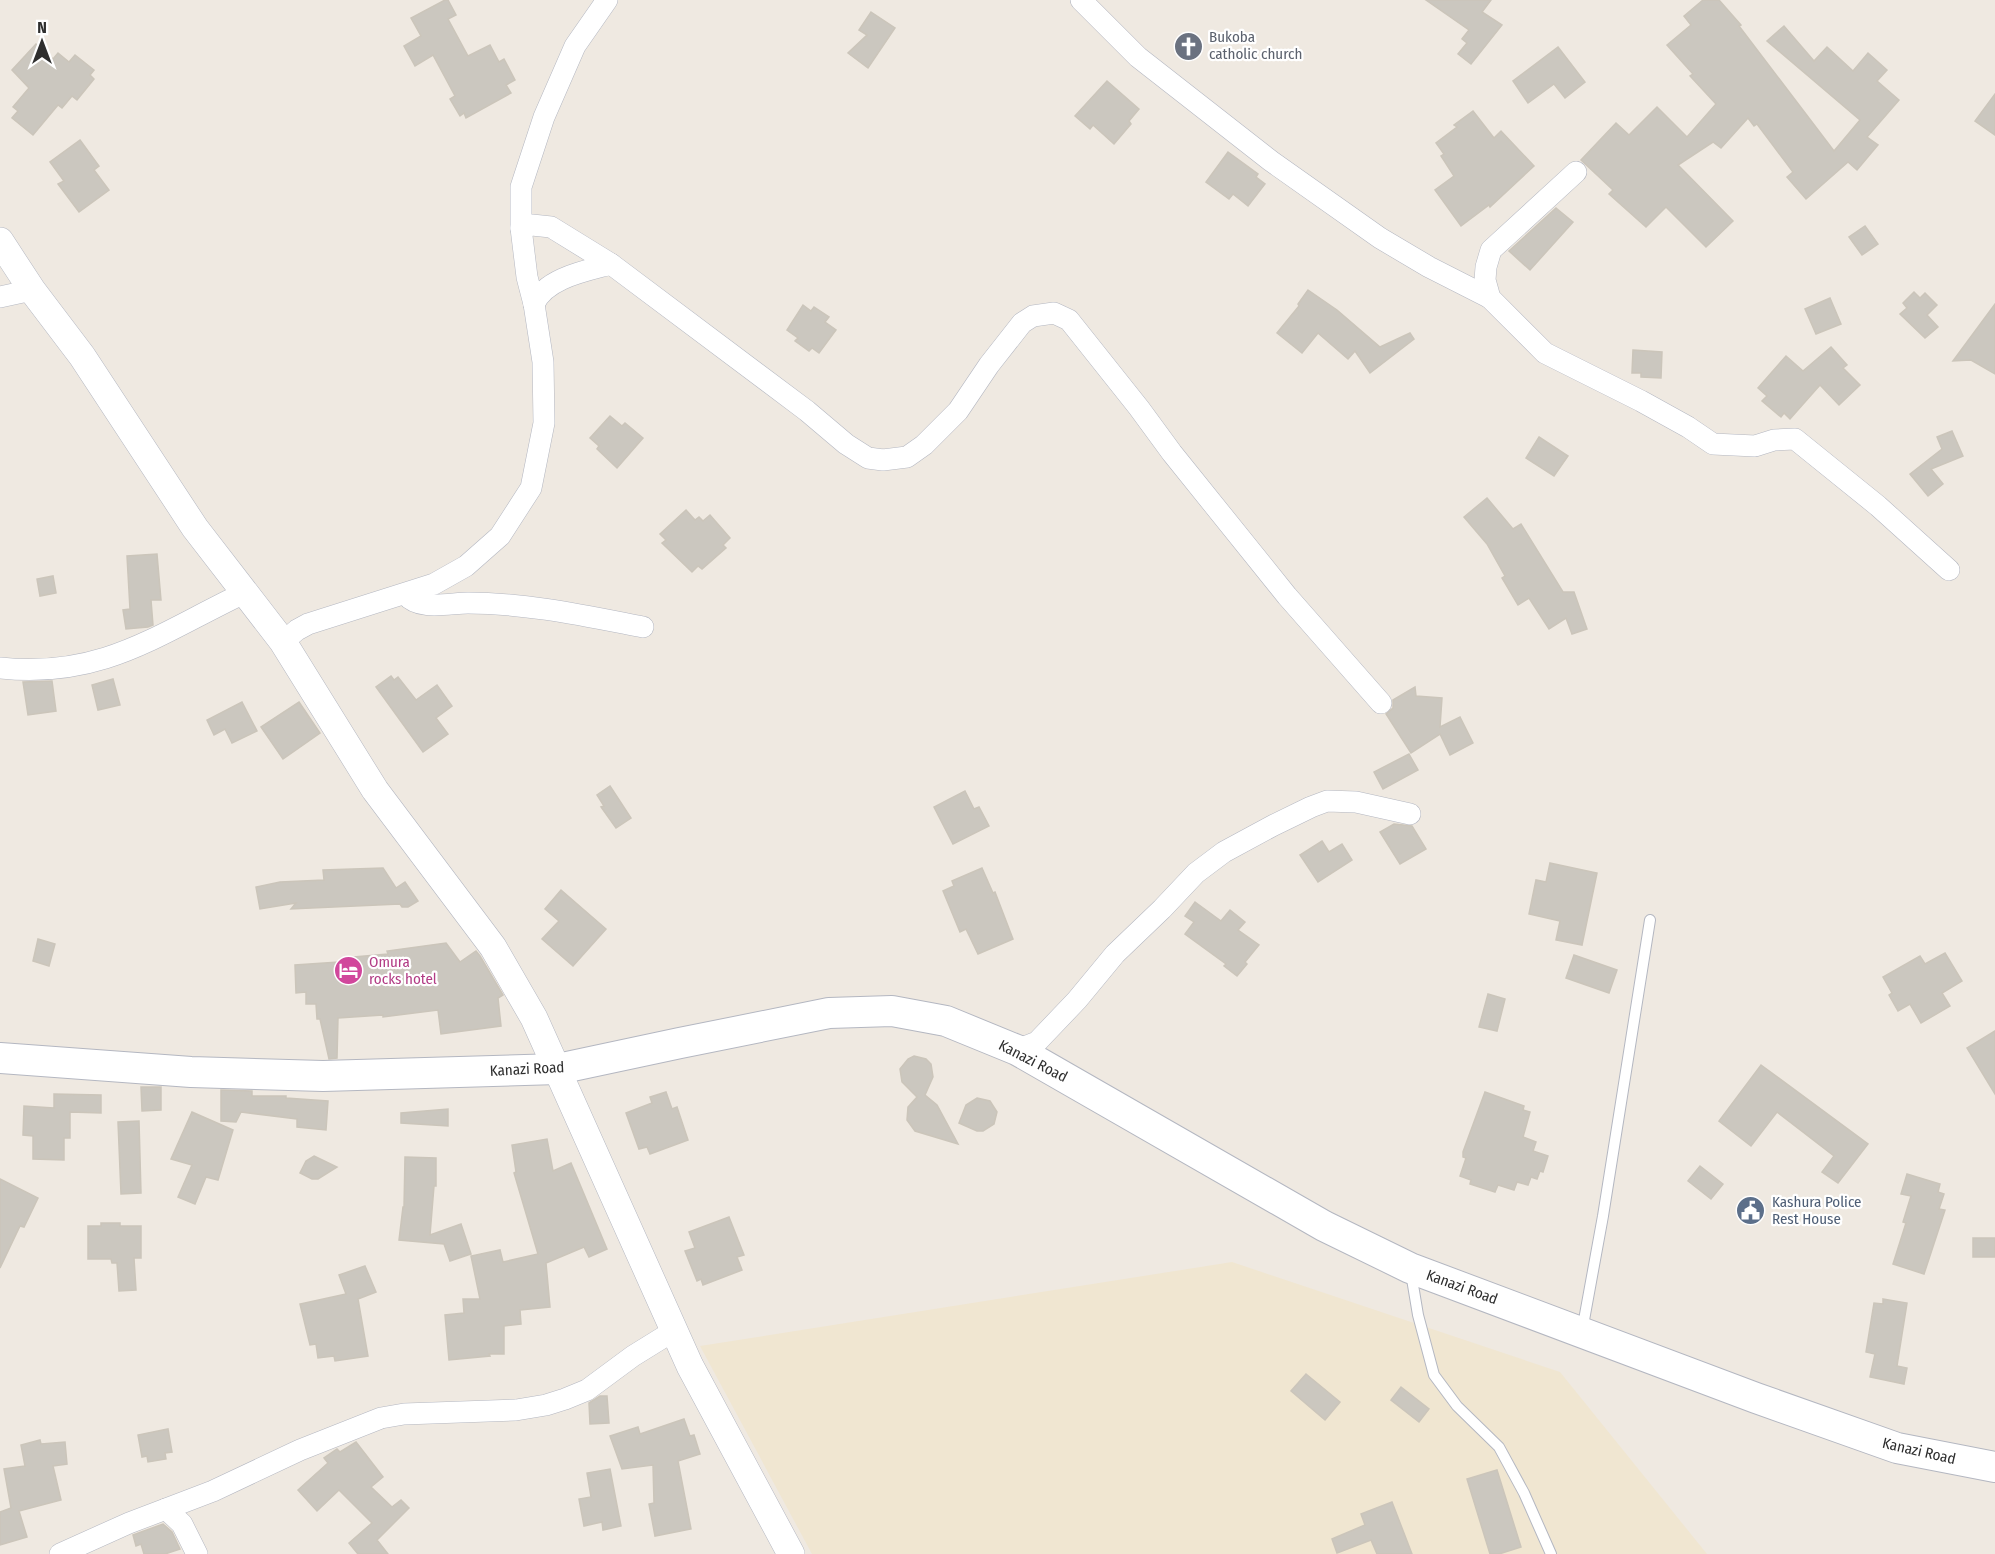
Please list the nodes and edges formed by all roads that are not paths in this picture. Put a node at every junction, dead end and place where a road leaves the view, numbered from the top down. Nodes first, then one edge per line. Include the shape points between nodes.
1 (607, 0) edge
2 (1081, 0) edge
3 (1576, 172) dead end
4 (521, 228) junction
5 (0, 241) edge
6 (611, 264) junction
7 (32, 290) junction
8 (0, 297) edge
9 (1490, 298) junction
10 (534, 304) junction
11 (1949, 570) dead end
12 (244, 593) junction
13 (406, 595) junction
14 (644, 627) dead end
15 (283, 642) junction
16 (0, 668) edge
17 (1381, 703) dead end
18 (1410, 814) dead end
19 (1650, 920) dead end
20 (1017, 1050) junction
21 (0, 1058) edge
22 (558, 1069) junction
23 (1410, 1268) junction
24 (675, 1330) junction
25 (1582, 1331) junction
26 (1995, 1467) edge
27 (166, 1509) junction
28 (60, 1554) edge
29 (197, 1554) edge
30 (791, 1554) edge
31 (1551, 1554) edge

1 - 4 street via 575,46 544,117 521,187
2 - 9 street via 1138,57 1271,161 1380,238
3 - 9 street via 1491,250 1485,280
4 - 6 street via 551,227
4 - 10 street
5 - 7 street
6 - 10 street via 552,285 538,295
6 - 17 street via 846,444 868,458 883,460 907,457 924,445 958,411 1027,319 1054,313 1069,320 1273,579
7 - 8 street
7 - 12 street via 82,356 195,528
9 - 11 street via 1545,353 1641,401 1713,444 1755,446 1794,439 1878,506
10 - 13 street via 543,362 544,423 531,488 500,536 466,566
12 - 15 street
12 - 16 street via 130,651 90,664 52,669
13 - 14 street via 410,600 427,604 530,607
13 - 15 street via 308,624
15 - 22 street via 375,790 493,947
18 - 20 street via 1356,802 1327,801 1224,852 1196,873 1115,954 1037,1042
19 - 25 lane
20 - 22 main road, Kanazi Road via 946,1021 892,1011 830,1013
20 - 23 main road, Kanazi Road via 1324,1226
21 - 22 main road, Kanazi Road via 191,1072 299,1075
22 - 24 street
23 - 25 main road, Kanazi Road
23 - 31 lane via 1434,1375 1457,1406 1499,1447
24 - 27 street via 587,1390 556,1402 516,1410 392,1415 300,1450
24 - 30 street via 701,1388
25 - 26 main road, Kanazi Road via 1897,1448
27 - 28 street
27 - 29 street via 182,1524

